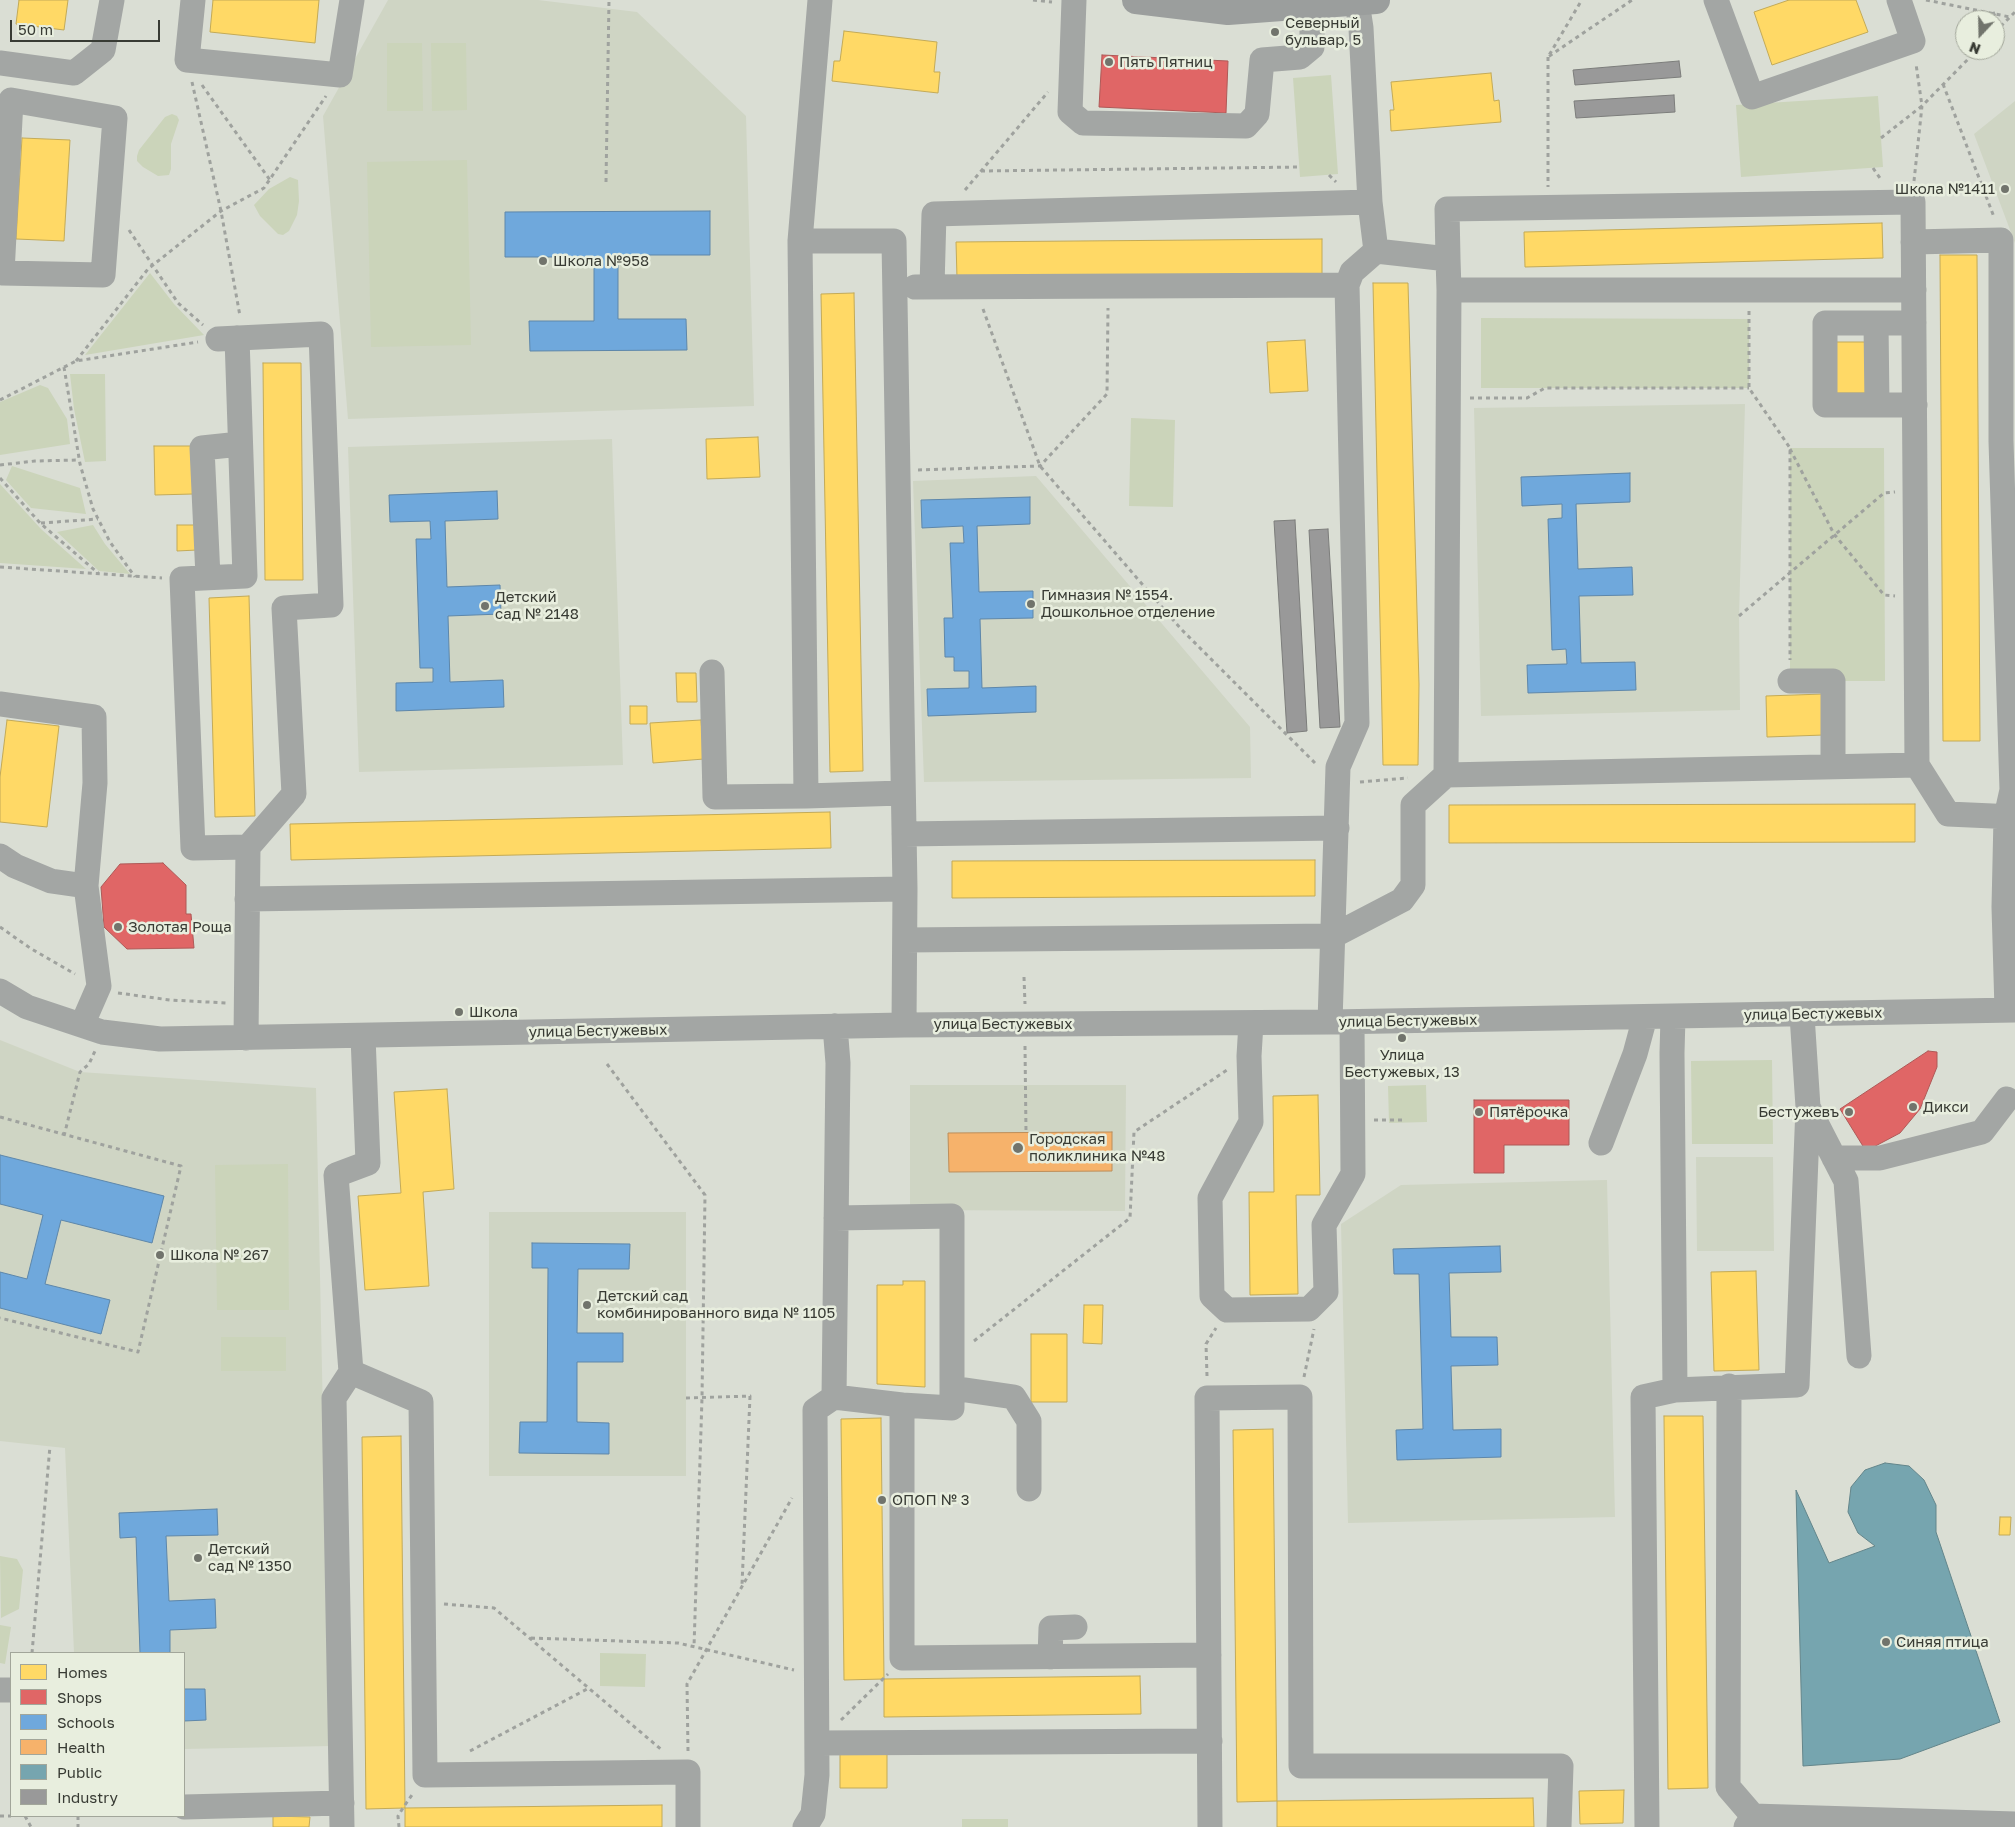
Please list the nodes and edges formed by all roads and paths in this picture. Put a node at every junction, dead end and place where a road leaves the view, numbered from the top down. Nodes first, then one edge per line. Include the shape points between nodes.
1 (112, 0) edge
2 (193, 0) edge
3 (352, 0) edge
4 (609, 0) edge
5 (820, 0) edge
6 (1033, 0) edge
7 (1136, 0) edge
8 (1632, 0) edge
9 (1899, 0) edge
10 (1926, 0) edge
11 (1366, 1) edge
12 (1722, 2) edge
13 (1580, 3) dead end
14 (1064, 5) edge
15 (1312, 5) junction
16 (1982, 10) edge
17 (2015, 12) edge
18 (2005, 16) edge
19 (2010, 17) junction
20 (2005, 22) edge
21 (1913, 41) junction
22 (1548, 57) junction
23 (1967, 60) edge
24 (187, 62) junction
25 (0, 64) edge
26 (1071, 64) junction
27 (340, 75) junction
28 (1943, 84) junction
29 (1922, 106) junction
30 (1881, 138) dead end
31 (1300, 167) dead end
32 (981, 171) junction
33 (270, 180) junction
34 (606, 182) dead end
35 (264, 188) junction
36 (269, 189) dead end
37 (1370, 202) junction
38 (1913, 202) junction
39 (1548, 207) junction
40 (221, 212) junction
41 (108, 213) junction
42 (945, 214) junction
43 (2000, 240) junction
44 (800, 241) junction
45 (1913, 242) junction
46 (1376, 250) junction
47 (1448, 259) junction
48 (152, 265) junction
49 (1, 272) edge
50 (1347, 285) junction
51 (1108, 286) junction
52 (895, 287) junction
53 (932, 287) junction
54 (976, 287) junction
55 (1449, 290) junction
56 (1750, 290) junction
57 (1914, 290) junction
58 (1876, 323) junction
59 (1914, 323) junction
60 (233, 338) junction
61 (76, 361) junction
62 (64, 367) junction
63 (1749, 388) junction
64 (1448, 398) junction
65 (0, 400) edge
66 (1877, 405) junction
67 (1915, 405) junction
68 (240, 444) junction
69 (1790, 448) junction
70 (79, 460) junction
71 (0, 465) edge
72 (1040, 466) junction
73 (898, 471) junction
74 (0, 478) edge
75 (1915, 490) junction
76 (98, 519) junction
77 (40, 523) junction
78 (1834, 534) junction
79 (0, 567) edge
80 (1790, 572) junction
81 (99, 574) junction
82 (208, 577) junction
83 (1916, 596) junction
84 (1739, 616) dead end
85 (712, 672) dead end
86 (1790, 681) joint
87 (2, 702) edge
88 (1917, 765) junction
89 (1833, 766) junction
90 (1446, 775) junction
91 (1338, 784) junction
92 (902, 793) junction
93 (806, 796) junction
94 (2011, 817) edge
95 (1336, 828) junction
96 (904, 834) junction
97 (248, 847) junction
98 (0, 856) edge
99 (86, 886) junction
100 (905, 889) junction
101 (247, 899) junction
102 (2010, 921) edge
103 (0, 927) edge
104 (1333, 936) junction
105 (905, 940) junction
106 (1024, 977) dead end
107 (99, 986) junction
108 (0, 991) edge
109 (246, 1004) junction
110 (1025, 1004) dead end
111 (2011, 1010) edge
112 (1802, 1015) junction
113 (1645, 1017) junction
114 (1673, 1017) junction
115 (1341, 1022) junction
116 (1251, 1023) junction
117 (82, 1025) junction
118 (904, 1025) junction
119 (835, 1026) junction
120 (363, 1036) junction
121 (246, 1038) junction
122 (98, 1046) dead end
123 (1025, 1046) dead end
124 (1249, 1056) junction
125 (608, 1064) dead end
126 (2007, 1099) dead end
127 (1808, 1107) junction
128 (0, 1117) edge
129 (1354, 1120) junction
130 (1402, 1120) dead end
131 (1026, 1133) dead end
132 (64, 1136) junction
133 (1601, 1143) dead end
134 (1834, 1158) junction
135 (836, 1218) junction
136 (1309, 1309) junction
137 (1227, 1310) junction
138 (0, 1318) edge
139 (1859, 1356) dead end
140 (952, 1359) junction
141 (351, 1372) junction
142 (1729, 1386) junction
143 (952, 1388) junction
144 (1675, 1390) junction
145 (834, 1397) junction
146 (1300, 1397) junction
147 (686, 1398) dead end
148 (702, 1398) junction
149 (1207, 1398) junction
150 (902, 1405) junction
151 (50, 1446) dead end
152 (1029, 1489) dead end
153 (796, 1492) dead end
154 (742, 1586) junction
155 (424, 1602) junction
156 (1075, 1627) dead end
157 (530, 1638) junction
158 (694, 1647) junction
159 (706, 1650) junction
160 (32, 1652) edge
161 (1209, 1655) junction
162 (1050, 1656) junction
163 (902, 1658) junction
164 (816, 1676) junction
165 (589, 1688) junction
166 (1210, 1741) junction
167 (817, 1743) junction
168 (468, 1752) dead end
169 (688, 1772) junction
170 (185, 1807) edge
171 (403, 1808) dead end
172 (342, 1815) edge
173 (1750, 1821) edge
174 (2015, 1824) edge
175 (399, 1827) edge
176 (688, 1827) edge
177 (805, 1827) edge
178 (1210, 1827) edge
179 (1559, 1827) edge
180 (1647, 1827) edge

1 - 25 street via 102,50 74,73
2 - 24 street
3 - 27 street
4 - 34 path
5 - 44 street
6 - 14 path
7 - 15 main road via 1228,10
8 - 22 path
9 - 21 street
10 - 16 path
11 - 15 main road
11 - 37 street via 1361,28
12 - 21 street via 1752,97
13 - 22 path
14 - 26 street
15 - 26 street via 1312,47 1300,57 1262,60 1257,114 1246,126 1083,123 1070,112
17 - 19 path
18 - 19 path
19 - 20 path
21 - 29 path
22 - 39 path
23 - 28 path
24 - 27 street
24 - 33 path
24 - 40 path
26 - 32 path
27 - 33 path
28 - 29 path
28 - 43 path via 2000,232
29 - 30 path
29 - 38 path
31 - 32 path
32 - 42 path
33 - 35 path
35 - 36 path
35 - 40 path
37 - 42 street
37 - 46 street
38 - 39 street
38 - 45 street
39 - 47 street via 1447,209
40 - 48 path
40 - 60 path
41 - 48 path via 130,231
41 - 49 street via 103,276
41 - 49 street via 115,118 11,100
42 - 53 street via 934,214
43 - 45 street
43 - 94 street via 2001,441
44 - 52 street via 894,241
44 - 93 street
45 - 57 street
46 - 47 street
46 - 50 street via 1352,272
47 - 55 street
48 - 60 path via 178,303
48 - 61 path
50 - 51 street
50 - 91 street via 1357,723 1338,767
51 - 54 street
51 - 72 path via 1108,394
52 - 53 street
52 - 73 street
53 - 54 street
54 - 72 path
55 - 56 street
55 - 64 street
56 - 57 street
56 - 63 path
57 - 59 street
58 - 59 street
58 - 66 street
58 - 66 street via 1825,323 1825,405
59 - 67 street
60 - 61 path
60 - 68 street
60 - 97 street via 321,334 330,605 284,608 294,794
61 - 62 path
62 - 65 path
62 - 70 path
63 - 64 path via 1544,388 1527,398
63 - 69 path
64 - 90 street
66 - 67 street
67 - 75 street
68 - 82 street via 202,448
68 - 82 street via 245,576
69 - 78 path
69 - 80 path
70 - 71 path via 35,460
70 - 76 path
72 - 73 path
72 - 91 path via 1182,629
73 - 92 street
74 - 77 path
75 - 78 path via 1884,493
75 - 83 street
76 - 77 path
76 - 81 path via 110,542 136,577
77 - 81 path
78 - 80 path
78 - 83 path via 1884,595
79 - 81 path
80 - 84 path
80 - 86 path
82 - 97 street via 182,579 193,848
83 - 88 street
85 - 93 street via 715,797
86 - 89 street via 1833,680
87 - 99 street via 94,717 95,783
88 - 89 street
88 - 94 street via 1948,814
89 - 90 street
90 - 91 path
90 - 104 street via 1413,806 1413,885 1402,900
91 - 95 street
92 - 93 street
92 - 96 street
94 - 102 street
95 - 96 street
95 - 104 street
96 - 100 street
97 - 101 street
98 - 99 street via 15,866 52,881
99 - 107 street
100 - 101 street
100 - 105 street
101 - 109 street
102 - 111 street
103 - 107 path via 45,957
104 - 105 street
104 - 115 street
105 - 118 street
106 - 110 path
107 - 109 path via 131,995
107 - 117 street
108 - 117 street, улица Бестужевых via 27,1007
109 - 121 street
111 - 112 street, улица Бестужевых
112 - 114 street, улица Бестужевых
112 - 127 street
113 - 114 street, улица Бестужевых
113 - 115 street, улица Бестужевых
113 - 133 street via 1635,1054
114 - 144 street
115 - 116 street, улица Бестужевых
115 - 129 street
116 - 118 street, улица Бестужевых
116 - 124 street
117 - 121 street, улица Бестужевых via 102,1032 160,1039
118 - 119 street, улица Бестужевых
119 - 120 street, улица Бестужевых
119 - 135 street via 838,1063
120 - 121 street, улица Бестужевых
120 - 141 street via 368,1163 336,1175
122 - 132 path via 89,1064 80,1072
123 - 131 path
124 - 137 street via 1251,1122 1210,1198 1212,1296
124 - 140 path via 1134,1132 1130,1218
125 - 148 path via 705,1195
126 - 134 street via 1982,1132 1880,1158
127 - 134 street
127 - 142 street via 1797,1385
128 - 132 path
129 - 130 path
129 - 136 street via 1353,1174 1324,1225 1326,1292
132 - 138 path via 180,1166 138,1352
134 - 139 street via 1846,1181
135 - 140 street via 952,1216
135 - 145 street
136 - 137 street
136 - 146 path via 1316,1322
137 - 149 path via 1206,1344
140 - 143 street
141 - 155 street via 421,1402
141 - 172 street via 334,1398
142 - 144 street
142 - 173 street via 1728,1787
143 - 150 street via 952,1408
143 - 152 street via 1014,1397 1029,1421
144 - 180 street via 1642,1397
145 - 150 street
145 - 164 street via 816,1410
146 - 149 street
146 - 179 street via 1301,1766 1562,1766
147 - 148 path
148 - 154 path via 750,1396
148 - 158 path
149 - 161 street
150 - 163 street
151 - 160 path
153 - 154 path
154 - 159 path
155 - 157 path via 494,1608
155 - 169 street via 426,1775
156 - 162 street via 1051,1628
157 - 158 path via 678,1643
157 - 165 path
158 - 159 path
159 - 164 path
159 - 169 path via 686,1684
161 - 162 street
161 - 166 street
162 - 163 street
163 - 167 path
164 - 167 street
165 - 168 path
165 - 169 path
166 - 167 street
166 - 178 street
167 - 177 street via 813,1814
169 - 176 street
170 - 172 street
171 - 175 path via 398,1816
173 - 174 street

